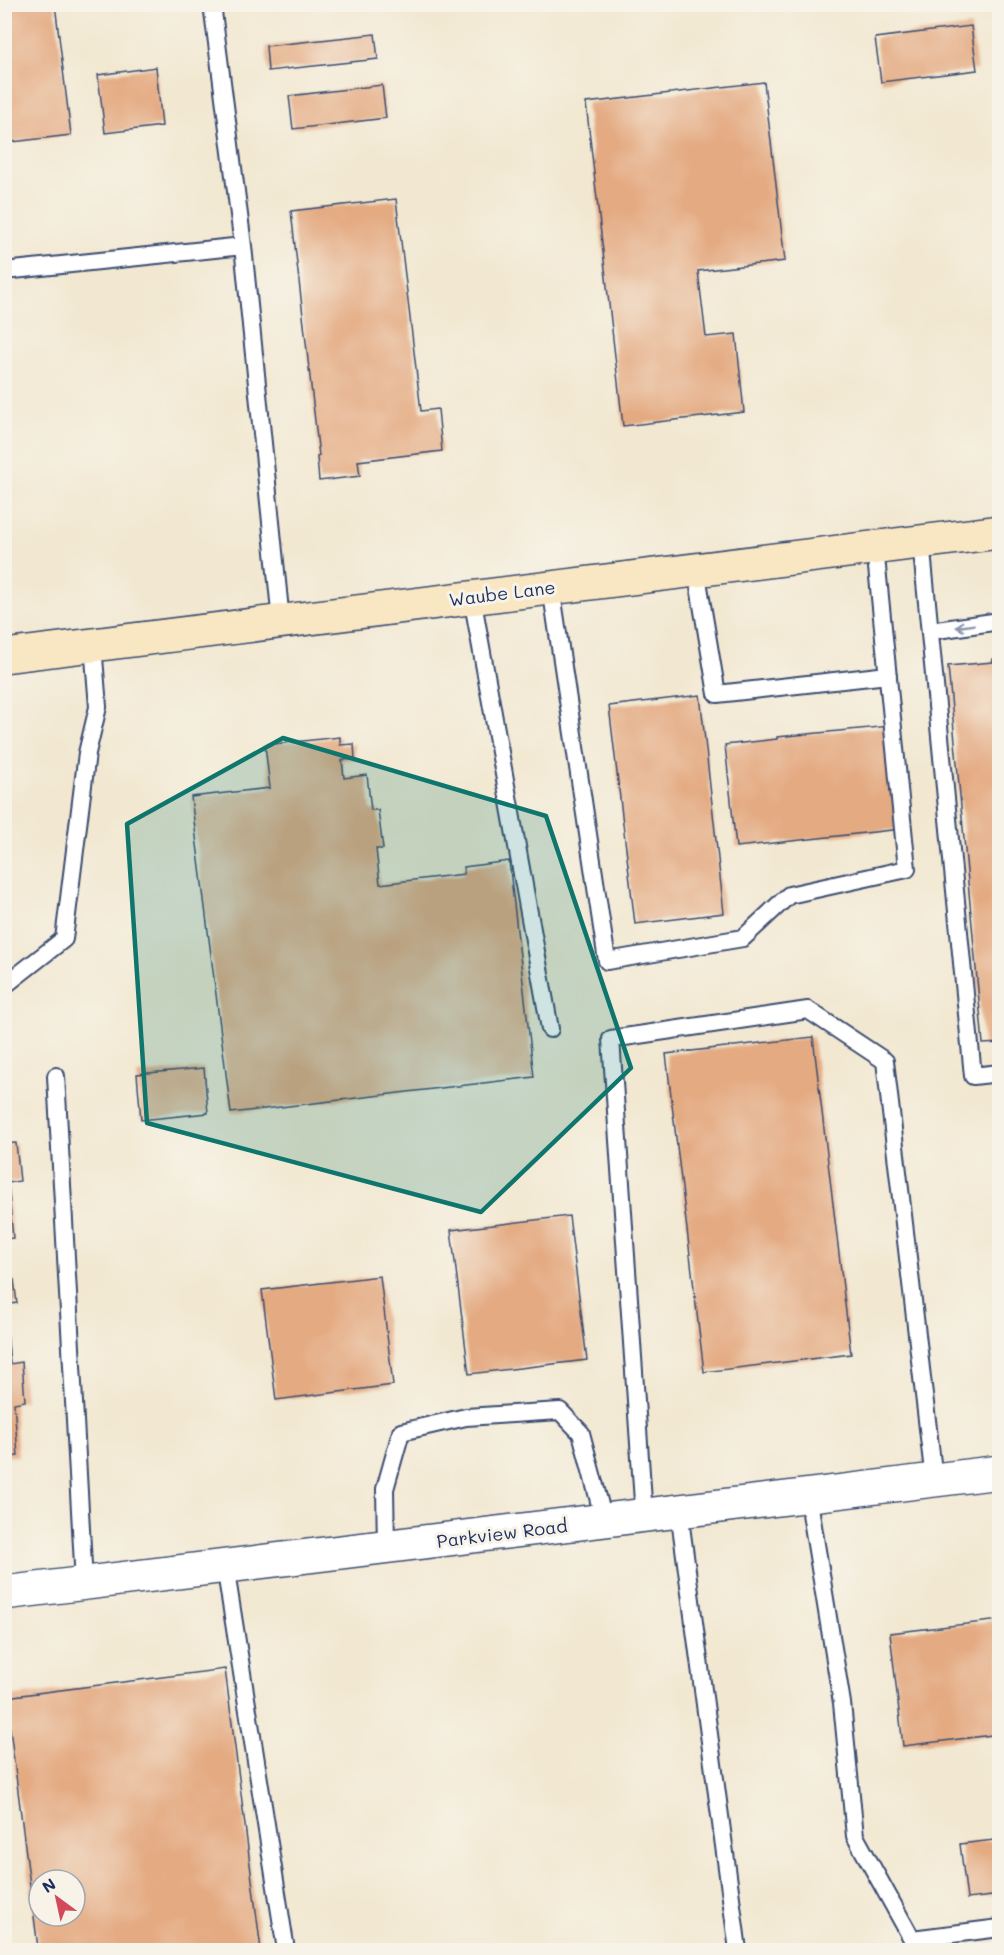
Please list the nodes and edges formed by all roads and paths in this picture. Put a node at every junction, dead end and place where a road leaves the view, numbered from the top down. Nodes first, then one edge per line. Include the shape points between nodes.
1 (212, 4) edge
2 (243, 246) junction
3 (4, 271) edge
4 (999, 532) edge
5 (921, 542) junction
6 (875, 547) junction
7 (696, 569) junction
8 (551, 587) junction
9 (472, 597) junction
10 (281, 621) junction
11 (999, 621) edge
12 (930, 631) junction
13 (93, 645) junction
14 (4, 656) edge
15 (888, 675) junction
16 (4, 986) edge
17 (550, 1029) dead end
18 (999, 1073) edge
19 (56, 1076) dead end
20 (999, 1472) edge
21 (934, 1480) junction
22 (808, 1496) junction
23 (679, 1511) junction
24 (644, 1516) junction
25 (604, 1520) junction
26 (386, 1547) junction
27 (225, 1566) junction
28 (84, 1583) junction
29 (4, 1593) edge
30 (999, 1928) edge
31 (286, 1950) edge
32 (738, 1950) edge

1 - 2 lane
2 - 3 lane
2 - 10 lane
4 - 5 main road, Waube Lane
5 - 6 main road, Waube Lane
5 - 12 lane
6 - 7 main road, Waube Lane
6 - 15 lane
7 - 8 main road, Waube Lane
7 - 15 lane via 717,694
8 - 9 main road, Waube Lane
8 - 15 lane via 607,961 743,938 789,895 907,869
9 - 10 main road, Waube Lane
9 - 17 lane
10 - 13 main road, Waube Lane
11 -> 12 lane
12 - 18 lane via 973,1076
13 - 14 main road, Waube Lane
13 - 16 lane via 99,707 87,753 64,939
19 - 28 lane
20 - 21 street, Parkview Road
21 - 22 street, Parkview Road
21 - 24 lane via 885,1061 808,1010 611,1039
22 - 23 street, Parkview Road
22 - 30 lane via 842,1703 855,1836 912,1939
23 - 24 street, Parkview Road
23 - 32 lane
24 - 25 street, Parkview Road
25 - 26 street, Parkview Road
25 - 26 lane via 581,1433 560,1411 466,1417 401,1432 385,1489
26 - 27 street, Parkview Road
27 - 28 street, Parkview Road
27 - 31 lane
28 - 29 street, Parkview Road

